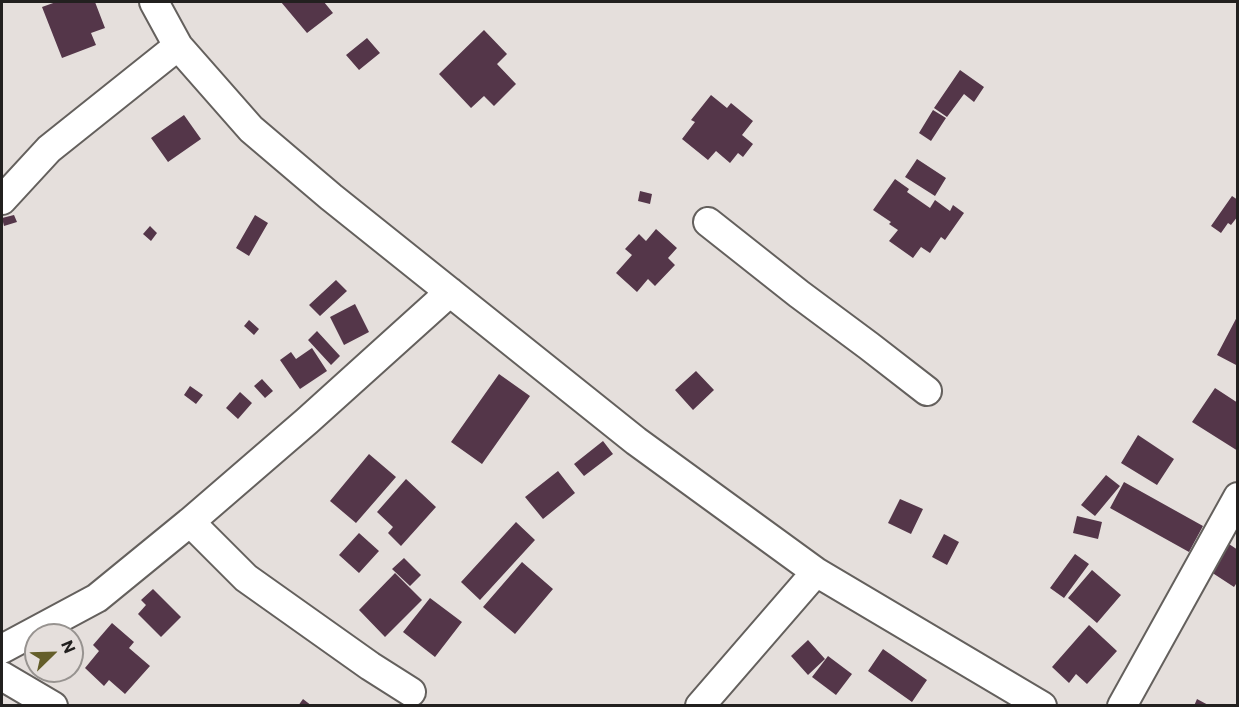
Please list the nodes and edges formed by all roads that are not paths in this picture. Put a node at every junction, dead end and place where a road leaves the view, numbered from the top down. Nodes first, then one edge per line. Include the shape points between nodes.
1 (157, 3) edge
2 (178, 46) junction
3 (2, 200) edge
4 (708, 222) dead end
5 (450, 292) junction
6 (927, 391) dead end
7 (1238, 497) edge
8 (190, 522) junction
9 (816, 572) junction
10 (2, 649) edge
11 (2, 676) edge
12 (411, 692) dead end
13 (53, 705) edge
14 (700, 705) edge
15 (1042, 705) edge
16 (1122, 705) edge

1 - 2 street
2 - 3 street via 49,149
2 - 5 street via 251,129
4 - 6 street
5 - 8 street
5 - 9 street via 636,441
7 - 16 street
8 - 10 street via 98,598
8 - 12 street via 246,578
9 - 14 street
9 - 15 street
11 - 13 street

